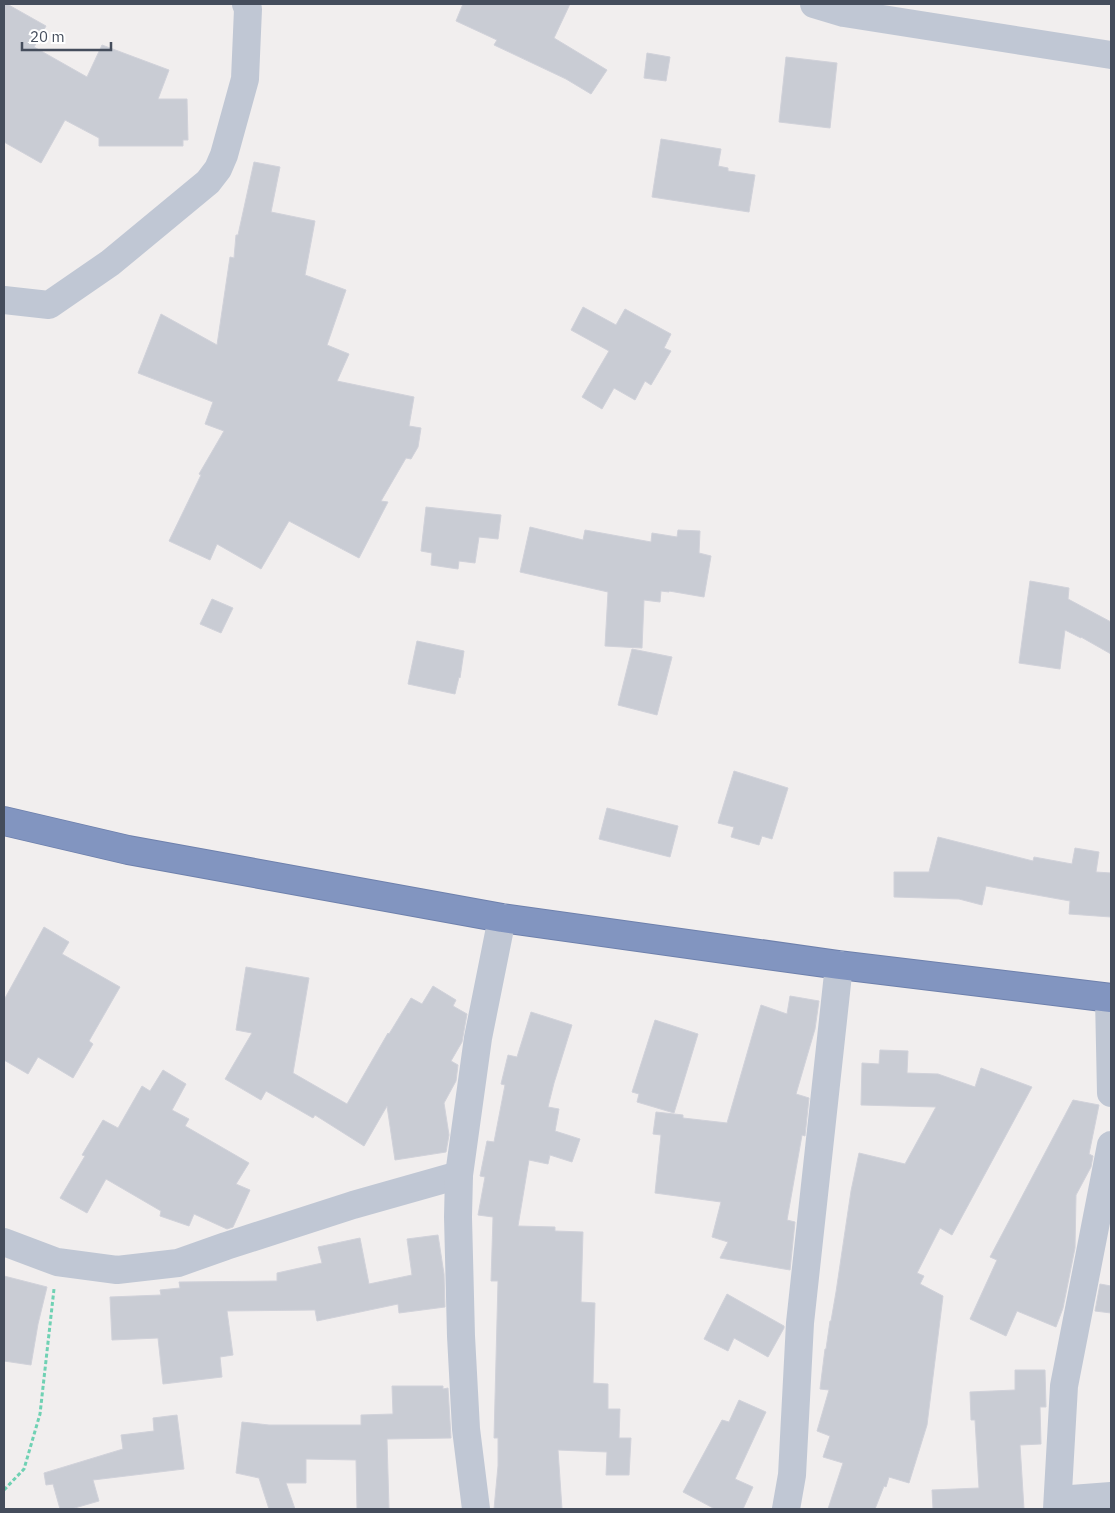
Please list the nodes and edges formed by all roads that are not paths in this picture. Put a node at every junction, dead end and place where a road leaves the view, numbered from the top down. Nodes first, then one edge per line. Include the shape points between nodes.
1 (246, 4) edge
2 (814, 4) edge
3 (1111, 55) edge
4 (4, 300) edge
5 (4, 820) edge
6 (502, 918) junction
7 (839, 965) junction
8 (1110, 998) edge
9 (1111, 1093) edge
10 (1111, 1145) edge
11 (459, 1175) junction
12 (4, 1242) edge
13 (1111, 1496) edge
14 (1057, 1505) edge
15 (476, 1509) edge
16 (786, 1509) edge

1 - 4 street via 245,79 224,155 208,182 110,263 49,305
2 - 3 street via 844,13
5 - 6 highway via 128,850
6 - 7 highway
6 - 11 street via 478,1038
7 - 8 highway
7 - 16 street via 800,1322 793,1465
8 - 9 street
10 - 14 street via 1064,1386
11 - 12 street via 353,1205 178,1263 117,1270 57,1262
11 - 15 street via 461,1336 466,1429
13 - 14 street

